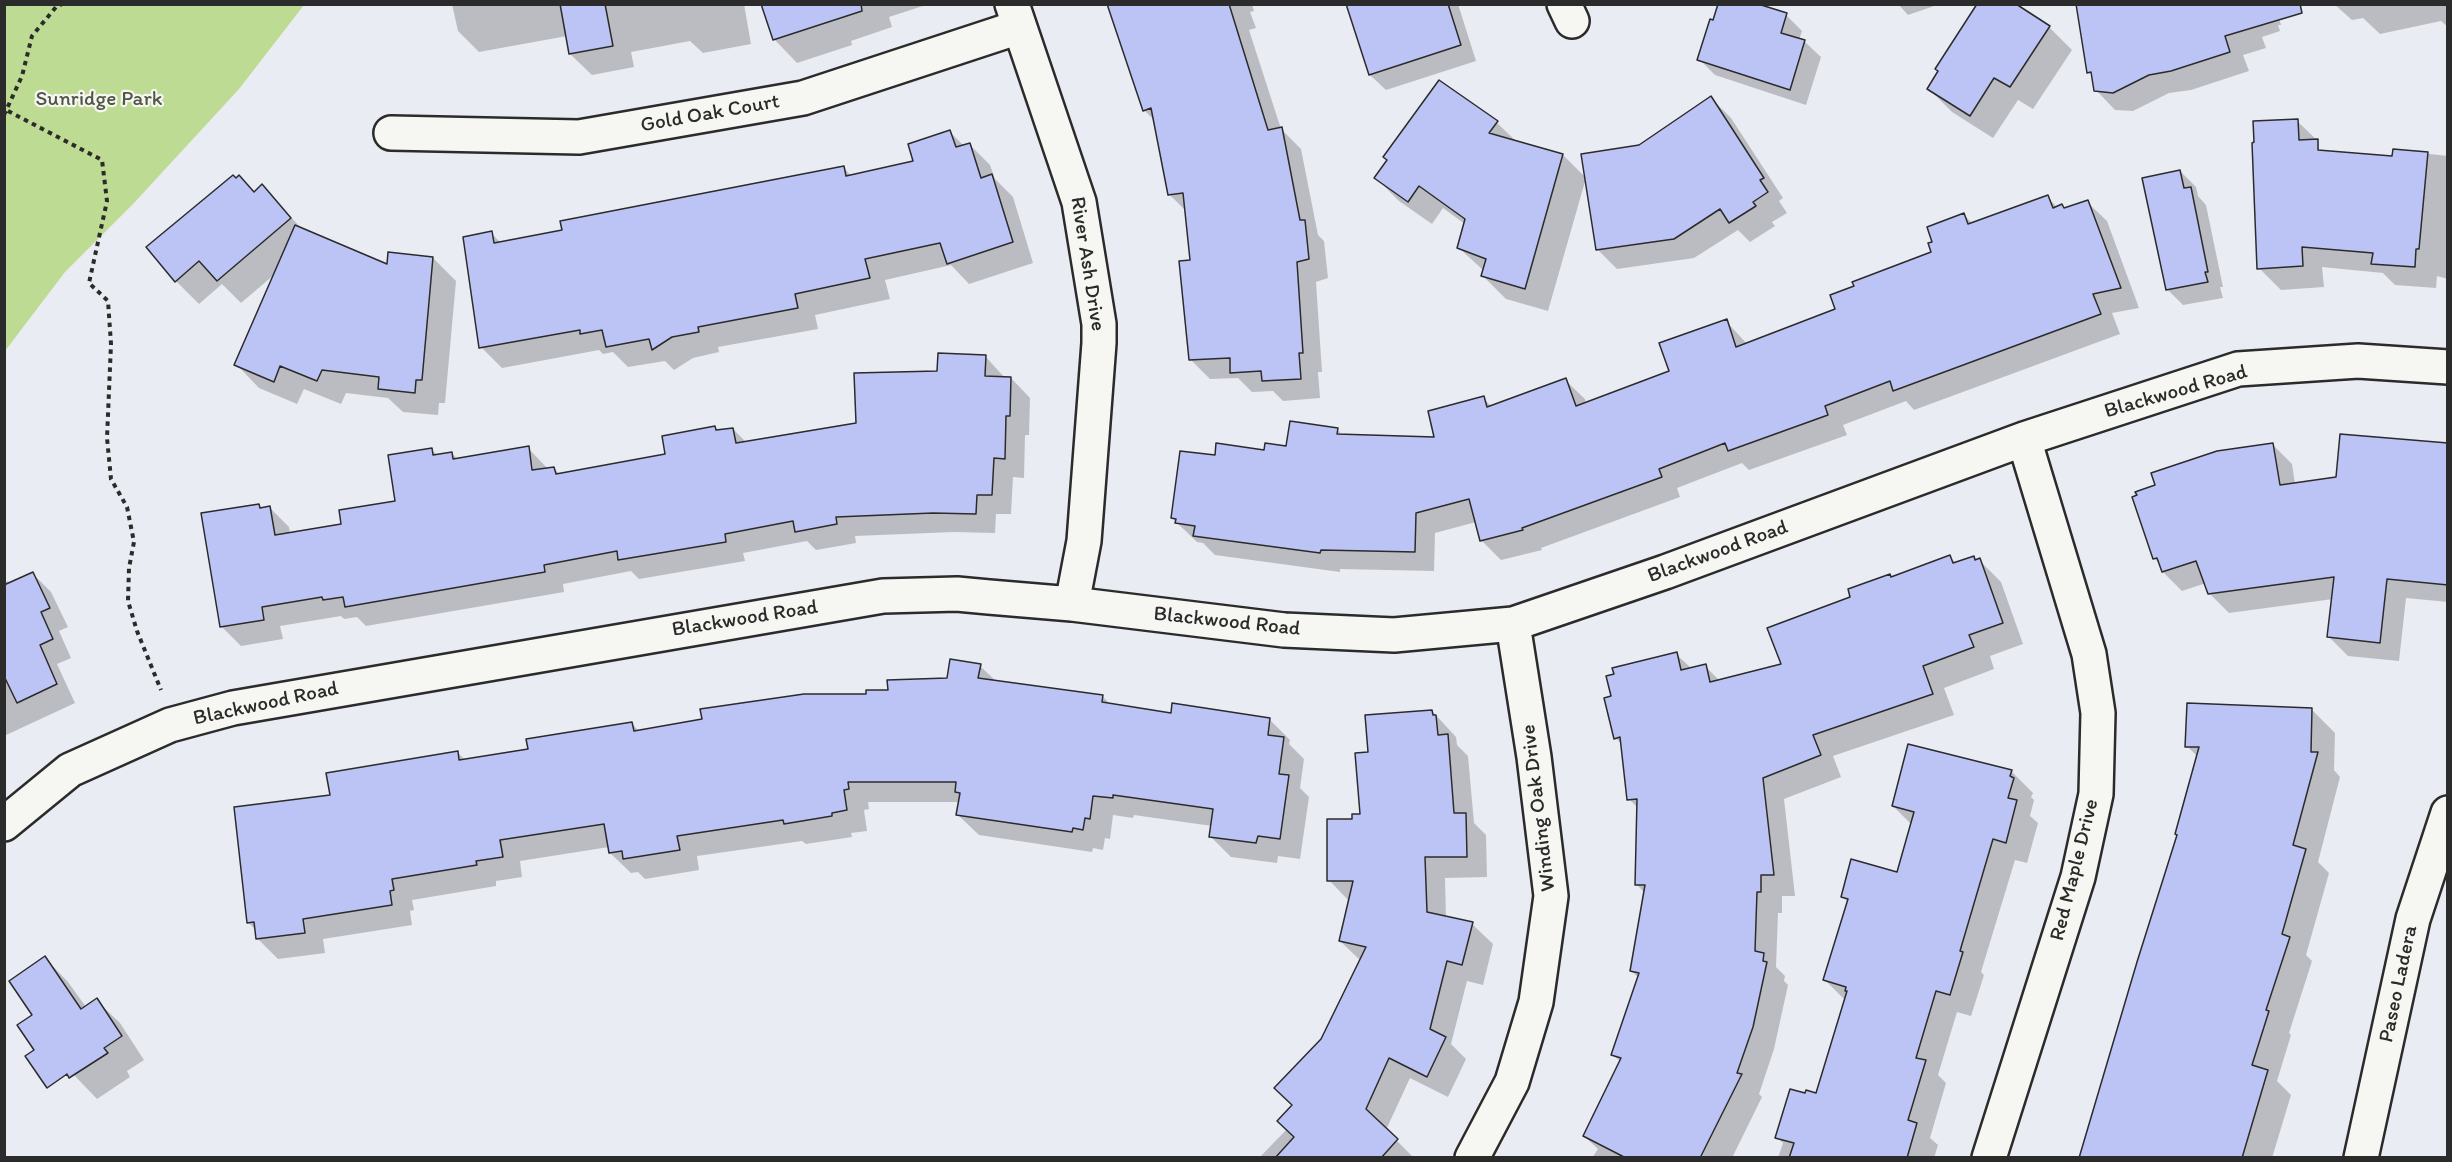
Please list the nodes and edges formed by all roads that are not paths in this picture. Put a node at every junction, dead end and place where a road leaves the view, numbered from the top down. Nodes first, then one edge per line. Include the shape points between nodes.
1 (1016, 16) edge
2 (391, 133) dead end
3 (2448, 367) edge
4 (2024, 439) junction
5 (1071, 604) junction
6 (1513, 624) junction
7 (2448, 813) edge
8 (4, 824) edge
9 (1472, 1158) edge
10 (1989, 1158) edge
11 (2361, 1158) edge

1 - 2 street, Gold Oak Court via 803,98 579,137
1 - 5 street, River Ash Drive via 1079,202 1099,324 1084,541
3 - 4 street, Blackwood Road via 2358,361 2238,369
4 - 6 street, Blackwood Road
4 - 10 street, Red Maple Drive via 2089,654 2097,713 2096,794 2078,877
5 - 6 street, Blackwood Road via 1295,631 1394,635
5 - 8 street, Blackwood Road via 957,594 883,596 256,702 170,724 70,770
6 - 9 street, Winding Oak Drive via 1551,896 1536,1002 1519,1059 1506,1095
7 - 11 street, Paseo Ladera via 2413,919

